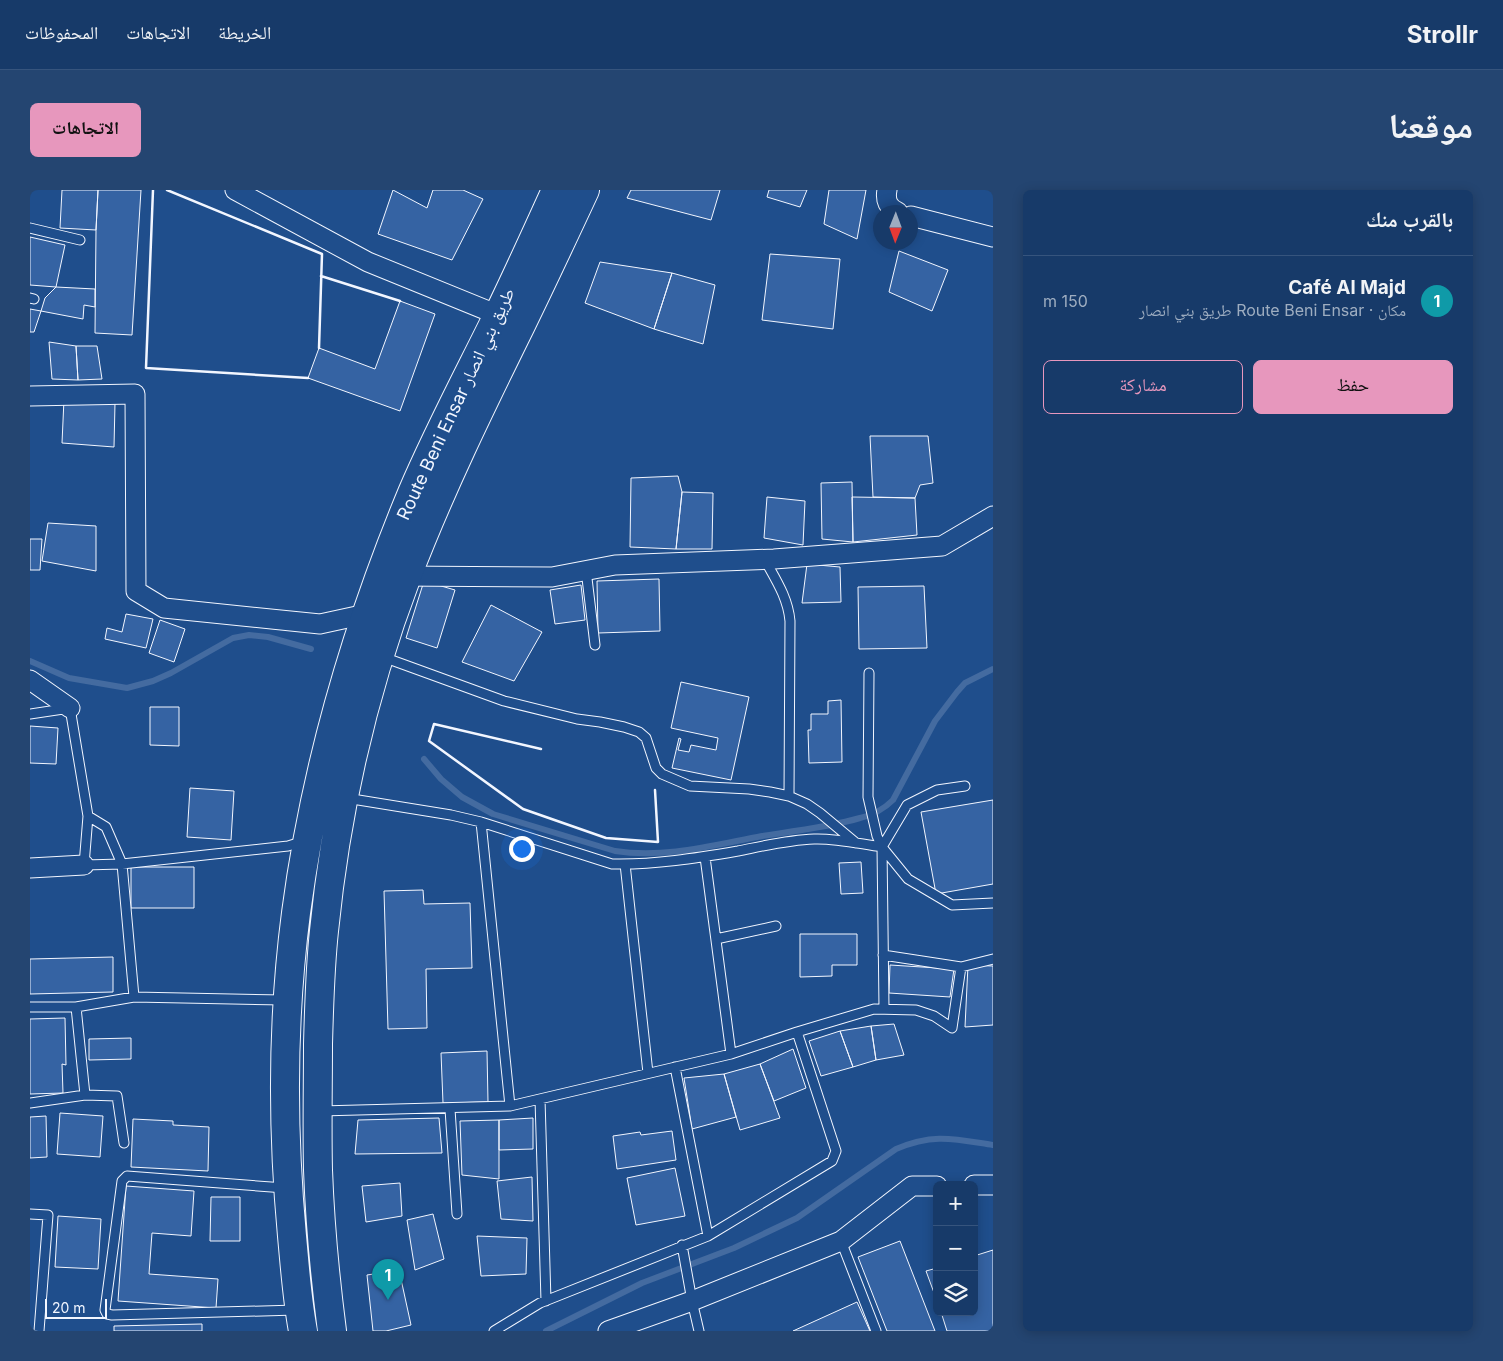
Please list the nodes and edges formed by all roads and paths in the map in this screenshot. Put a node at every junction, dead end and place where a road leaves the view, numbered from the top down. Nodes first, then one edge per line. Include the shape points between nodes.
1 (235, 190) edge
2 (556, 190) edge
3 (585, 190) edge
4 (887, 190) edge
5 (888, 205) edge
6 (918, 218) edge
7 (30, 228) edge
8 (993, 237) edge
9 (80, 240) dead end
10 (510, 320) junction
11 (30, 396) edge
12 (993, 516) edge
13 (765, 559) junction
14 (586, 570) junction
15 (393, 576) junction
16 (366, 614) junction
17 (595, 645) dead end
18 (380, 656) junction
19 (869, 673) dead end
20 (30, 680) edge
21 (70, 708) junction
22 (30, 714) edge
23 (964, 786) dead end
24 (789, 796) junction
25 (344, 798) junction
26 (88, 816) junction
27 (481, 822) junction
28 (307, 841) junction
29 (856, 843) junction
30 (882, 847) junction
31 (705, 857) junction
32 (122, 864) junction
33 (625, 864) junction
34 (84, 865) junction
35 (30, 868) edge
36 (993, 903) edge
37 (776, 926) dead end
38 (716, 939) junction
39 (883, 955) junction
40 (993, 958) edge
41 (961, 967) junction
42 (134, 997) junction
43 (288, 1000) junction
44 (320, 1001) junction
45 (30, 1007) edge
46 (76, 1007) junction
47 (884, 1008) junction
48 (797, 1032) junction
49 (731, 1054) junction
50 (675, 1067) junction
51 (648, 1073) junction
52 (85, 1095) junction
53 (540, 1099) junction
54 (30, 1103) edge
55 (510, 1106) junction
56 (450, 1109) junction
57 (317, 1111) junction
58 (124, 1143) dead end
59 (978, 1185) edge
60 (993, 1185) edge
61 (933, 1186) edge
62 (288, 1188) junction
63 (30, 1214) edge
64 (456, 1214) dead end
65 (708, 1236) junction
66 (841, 1241) junction
67 (683, 1249) junction
68 (546, 1301) junction
69 (692, 1301) junction
70 (301, 1321) edge
71 (39, 1331) edge
72 (332, 1331) edge
73 (494, 1331) edge
74 (608, 1331) edge
75 (699, 1331) edge
76 (876, 1331) edge

1 - 10 street via 368,262
2 - 10 highway, Route Beni Ensar طريق بني انصار
3 - 10 highway, Route Beni Ensar طريق بني انصار
4 - 5 street
6 - 8 street
7 - 9 lane
10 - 15 highway, Route Beni Ensar طريق بني انصار via 480,407 445,483
11 - 16 street via 134,394 136,591 164,608 320,624
12 - 13 street via 942,546
13 - 14 street via 615,565
13 - 24 lane via 789,608
14 - 15 street via 552,577
14 - 17 lane
15 - 16 highway, Route Beni Ensar طريق بني انصار
15 - 18 highway, Route Beni Ensar طريق بني انصار
16 - 28 highway, Route Beni Ensar طريق بني انصار via 332,726
18 - 24 lane via 504,701 639,732 646,738 656,768 690,786 749,789
18 - 25 highway, Route Beni Ensar طريق بني انصار
19 - 30 lane via 868,797
20 - 21 street
21 - 22 lane
21 - 26 lane
23 - 30 lane via 936,790 908,805
24 - 29 lane via 820,812
25 - 27 lane
25 - 44 highway, Route Beni Ensar طريق بني انصار via 325,923
26 - 32 lane via 106,826
26 - 34 lane
27 - 33 lane via 612,864
27 - 55 lane
28 - 32 lane via 288,846
28 - 43 highway, Route Beni Ensar طريق بني انصار
29 - 30 lane
29 - 31 lane via 814,839
30 - 36 lane via 908,879 952,905
30 - 39 lane
31 - 33 lane
31 - 38 lane
32 - 34 lane
32 - 42 lane
33 - 51 lane
34 - 35 street
37 - 38 lane
38 - 49 lane
39 - 41 lane
39 - 47 lane
40 - 41 lane
41 - 47 lane via 952,1028 934,1016 916,1010
42 - 43 lane
42 - 46 lane
43 - 44 highway
43 - 62 highway, Route Beni Ensar طريق بني انصار via 285,1089
44 - 57 highway, Route Beni Ensar طريق بني انصار
45 - 46 lane
46 - 52 lane
47 - 48 lane
48 - 49 lane
48 - 65 lane via 836,1150 832,1161
49 - 50 lane
50 - 51 lane
50 - 65 lane
51 - 53 lane
52 - 54 lane
52 - 58 lane via 117,1096
53 - 55 lane
53 - 68 lane
55 - 56 lane
56 - 57 lane
56 - 64 lane
57 - 72 highway, Route Beni Ensar طريق بني انصار via 322,1231
59 - 60 street
61 - 66 street via 912,1186
62 - 70 highway, Route Beni Ensar طريق بني انصار
62 - 70 lane via 126,1176 122,1181 105,1310 112,1315
63 - 71 lane via 48,1215
65 - 67 lane
66 - 69 street
66 - 76 lane
67 - 68 lane
67 - 69 lane
68 - 73 lane
69 - 74 street
69 - 75 lane

